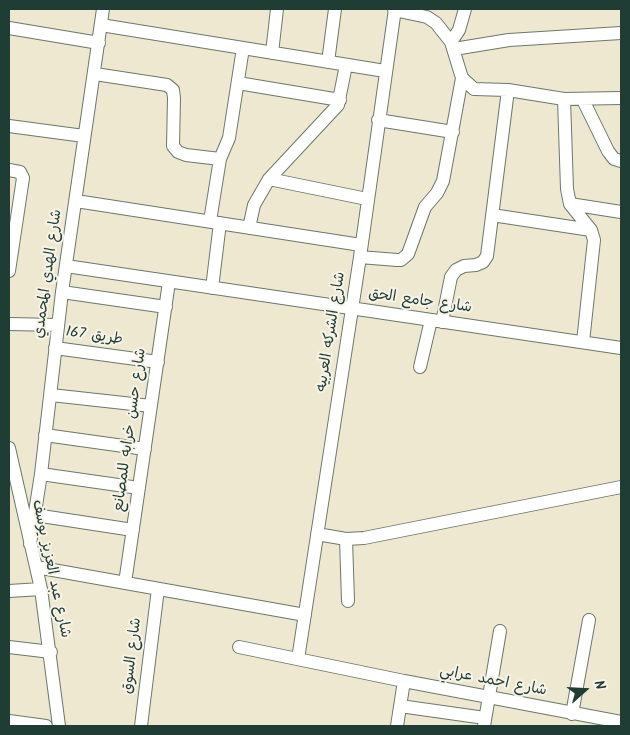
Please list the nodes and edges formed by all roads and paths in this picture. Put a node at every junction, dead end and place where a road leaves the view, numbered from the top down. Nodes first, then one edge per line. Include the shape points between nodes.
1 (103, 9) edge
2 (278, 9) edge
3 (335, 9) edge
4 (395, 9) edge
5 (465, 9) edge
6 (101, 25) junction
7 (9, 28) edge
8 (621, 33) edge
9 (99, 43) junction
10 (452, 45) junction
11 (243, 48) junction
12 (272, 52) junction
13 (328, 62) junction
14 (346, 65) junction
15 (385, 71) junction
16 (95, 74) junction
17 (462, 78) junction
18 (238, 82) junction
19 (508, 90) junction
20 (621, 98) edge
21 (564, 99) junction
22 (340, 100) junction
23 (583, 100) junction
24 (378, 120) junction
25 (9, 126) edge
26 (452, 132) junction
27 (84, 136) junction
28 (220, 159) junction
29 (621, 162) edge
30 (9, 170) edge
31 (269, 179) junction
32 (367, 199) junction
33 (76, 201) junction
34 (570, 204) junction
35 (621, 212) edge
36 (492, 215) junction
37 (215, 222) junction
38 (249, 228) junction
39 (591, 230) junction
40 (360, 251) junction
41 (66, 266) junction
42 (9, 271) edge
43 (170, 282) junction
44 (212, 288) junction
45 (62, 292) junction
46 (166, 307) junction
47 (352, 308) junction
48 (437, 321) junction
49 (9, 324) edge
50 (58, 325) junction
51 (583, 342) junction
52 (55, 348) junction
53 (621, 348) edge
54 (158, 362) junction
55 (420, 367) dead end
56 (51, 395) junction
57 (151, 406) junction
58 (45, 435) junction
59 (9, 448) edge
60 (145, 449) junction
61 (41, 474) junction
62 (621, 487) edge
63 (139, 488) junction
64 (14, 502) edge
65 (35, 515) junction
66 (133, 530) junction
67 (317, 534) junction
68 (346, 539) junction
69 (30, 544) junction
70 (36, 568) junction
71 (125, 583) junction
72 (41, 589) junction
73 (158, 589) junction
74 (9, 591) edge
75 (348, 601) dead end
76 (305, 615) junction
77 (589, 620) dead end
78 (500, 631) dead end
79 (9, 647) edge
80 (239, 647) dead end
81 (51, 652) junction
82 (298, 659) junction
83 (404, 681) junction
84 (489, 698) junction
85 (400, 706) junction
86 (572, 714) junction
87 (9, 721) edge
88 (485, 722) edge
89 (621, 722) edge
90 (46, 726) edge
91 (59, 726) edge
92 (141, 726) edge
93 (397, 726) edge

1 - 6 street, شارع الهدي المحمدي
2 - 12 street
3 - 13 street
4 - 10 street via 427,17 444,32
4 - 15 street, شارع الشركه العربيه
5 - 10 street
6 - 9 street, شارع الهدي المحمدي
6 - 11 street
7 - 9 street
8 - 10 street
9 - 16 street, شارع الهدي المحمدي
10 - 17 street
11 - 12 street
11 - 18 street
12 - 13 street
13 - 14 street
14 - 15 street
14 - 22 street
15 - 24 street, شارع الشركه العربيه
16 - 27 street, شارع الهدي المحمدي
16 - 28 street via 167,85 173,90 174,98 173,146 186,155
17 - 19 street via 474,89
17 - 26 street
18 - 22 street
18 - 28 street via 230,138
19 - 21 street
19 - 36 street
20 - 23 street
21 - 23 street
21 - 34 street
22 - 31 street via 334,112
23 - 29 street via 608,151
24 - 26 street
24 - 32 street, شارع الشركه العربيه
25 - 27 street
26 - 40 street via 444,181 425,207 405,258 397,260
27 - 33 street, شارع الهدي المحمدي
28 - 37 street
30 - 42 street via 20,172 22,178
31 - 32 street
31 - 38 street via 254,205
32 - 40 street, شارع الشركه العربيه
33 - 37 street
33 - 41 street, شارع الهدي المحمدي
34 - 35 street
34 - 39 street
36 - 39 street
36 - 48 street via 487,256 483,262 456,270
37 - 38 street
37 - 44 street
38 - 40 street
39 - 51 street via 594,250
40 - 47 street, شارع الشركه العربيه
41 - 43 street, شارع جامع الحق
41 - 45 street, شارع الهدي المحمدي
43 - 44 street, شارع جامع الحق
43 - 46 street, شارع حسن خرابه للمصانع
44 - 47 street, شارع جامع الحق
45 - 46 street
45 - 50 street, شارع الهدي المحمدي
46 - 54 street, شارع حسن خرابه للمصانع
47 - 48 street, شارع جامع الحق
47 - 67 street, شارع الشركه العربيه
48 - 51 street, شارع جامع الحق
48 - 55 street
49 - 50 street
50 - 52 street, شارع الهدي المحمدي
51 - 53 street, شارع جامع الحق
52 - 54 street, طريق 167
52 - 56 street, شارع الهدي المحمدي
54 - 57 street, شارع حسن خرابه للمصانع
56 - 57 street
56 - 58 street, شارع الهدي المحمدي
57 - 60 street, شارع حسن خرابه للمصانع
58 - 60 street
58 - 61 street, شارع الهدي المحمدي
59 - 64 street, شارع عبد العزيز يوسف
60 - 63 street, شارع حسن خرابه للمصانع
61 - 63 street
61 - 65 street, شارع الهدي المحمدي
62 - 68 street
63 - 66 street, شارع حسن خرابه للمصانع
64 - 69 street, شارع عبد العزيز يوسف
65 - 66 street
65 - 69 street, شارع الهدي المحمدي
66 - 71 street, شارع حسن خرابه للمصانع
67 - 68 street
67 - 76 street, شارع الشركه العربيه
68 - 75 street
69 - 70 street, شارع عبد العزيز يوسف
70 - 71 street
70 - 72 street, شارع عبد العزيز يوسف
71 - 73 street
72 - 74 street
72 - 81 street, شارع عبد العزيز يوسف
73 - 76 street
73 - 92 street, شارع السوق
76 - 82 street, شارع الشركه العربيه
77 - 86 street
78 - 84 street
79 - 81 street
80 - 82 street, شارع احمد عرابي
81 - 91 street, شارع عبد العزيز يوسف
82 - 83 street, شارع احمد عرابي
83 - 84 street, شارع احمد عرابي
83 - 85 street
84 - 86 street, شارع احمد عرابي
84 - 88 street
85 - 88 street
85 - 93 street
86 - 89 street, شارع احمد عرابي
87 - 90 street

